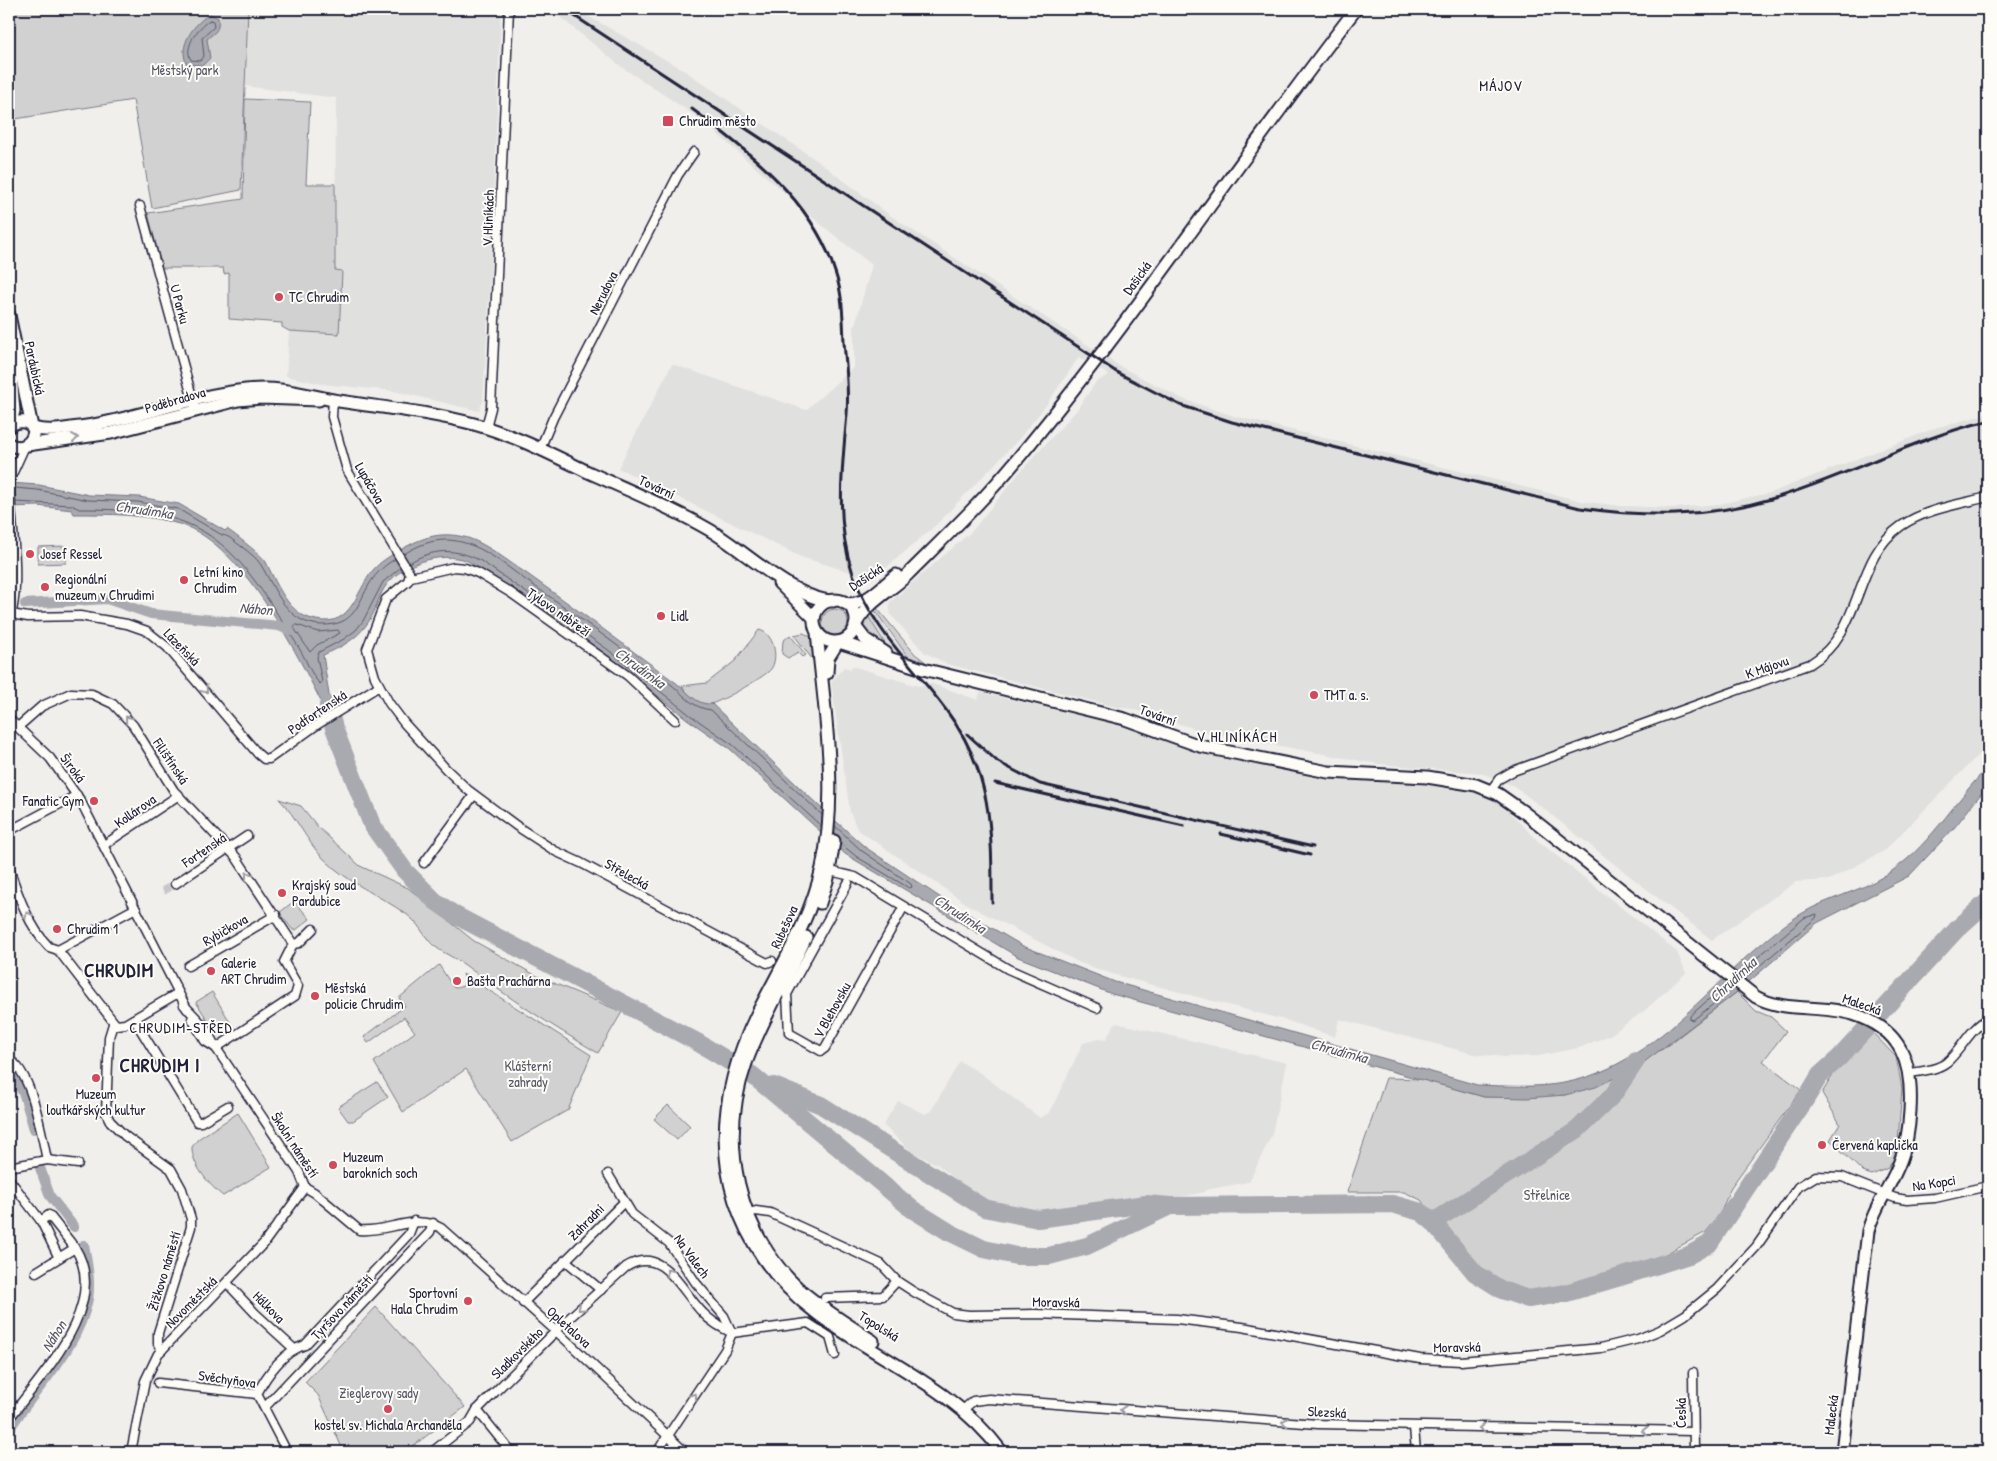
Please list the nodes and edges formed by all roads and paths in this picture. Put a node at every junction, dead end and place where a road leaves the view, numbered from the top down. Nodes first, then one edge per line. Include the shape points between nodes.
1 (509, 9) edge
2 (1356, 9) edge
3 (694, 152) dead end
4 (140, 206) dead end
5 (9, 315) edge
6 (9, 352) edge
7 (333, 400) junction
8 (194, 406) junction
9 (9, 426) edge
10 (486, 427) junction
11 (33, 428) junction
12 (9, 444) edge
13 (26, 445) junction
14 (540, 449) junction
15 (9, 482) edge
16 (1988, 497) edge
17 (928, 553) junction
18 (756, 561) junction
19 (410, 573) junction
20 (11, 586) edge
21 (838, 601) junction
22 (11, 615) edge
23 (814, 618) junction
24 (856, 625) junction
25 (817, 632) junction
26 (368, 642) joint
27 (839, 642) junction
28 (907, 664) junction
29 (379, 686) junction
30 (9, 719) edge
31 (675, 720) dead end
32 (18, 727) junction
33 (269, 759) joint
34 (1491, 790) junction
35 (77, 795) junction
36 (179, 795) junction
37 (474, 795) junction
38 (832, 805) junction
39 (9, 831) edge
40 (247, 836) dead end
41 (104, 844) junction
42 (229, 848) junction
43 (424, 863) dead end
44 (9, 868) edge
45 (826, 870) junction
46 (848, 883) dead end
47 (175, 884) tunnel mouth
48 (903, 908) junction
49 (134, 909) junction
50 (276, 915) junction
51 (314, 929) dead end
52 (293, 944) junction
53 (58, 950) junction
54 (772, 961) dead end
55 (188, 966) dead end
56 (178, 993) junction
57 (1097, 1008) dead end
58 (134, 1019) junction
59 (1988, 1019) edge
60 (113, 1024) junction
61 (216, 1048) junction
62 (9, 1060) edge
63 (1910, 1073) junction
64 (228, 1106) dead end
65 (41, 1160) junction
66 (78, 1164) dead end
67 (9, 1168) edge
68 (608, 1174) dead end
69 (9, 1179) edge
70 (1988, 1186) edge
71 (305, 1187) junction
72 (1884, 1194) junction
73 (624, 1202) junction
74 (745, 1214) junction
75 (40, 1221) junction
76 (414, 1221) junction
77 (433, 1224) junction
78 (77, 1251) junction
79 (59, 1258) junction
80 (565, 1260) junction
81 (647, 1260) joint
82 (36, 1272) dead end
83 (897, 1280) junction
84 (227, 1283) junction
85 (601, 1290) junction
86 (825, 1298) dead end
87 (523, 1303) junction
88 (556, 1332) junction
89 (732, 1333) junction
90 (294, 1348) junction
91 (162, 1350) junction
92 (835, 1356) dead end
93 (1693, 1373) dead end
94 (158, 1383) dead end
95 (257, 1394) junction
96 (266, 1406) junction
97 (965, 1407) junction
98 (477, 1410) junction
99 (9, 1419) edge
100 (1414, 1427) junction
101 (1693, 1431) junction
102 (668, 1437) junction
103 (131, 1452) edge
104 (287, 1452) edge
105 (432, 1452) edge
106 (511, 1452) edge
107 (658, 1452) edge
108 (685, 1452) edge
109 (1002, 1452) edge
110 (1009, 1452) edge
111 (1416, 1452) edge
112 (1694, 1452) edge
113 (1842, 1452) edge

1 - 10 street, V Hliníkách via 497,302 491,408
2 - 17 street, Dašická via 1036,437 964,520
3 - 14 street, Nerudova via 678,175
4 - 8 street, U Parku
5 - 11 street, Pardubická
6 - 9 street, Pardubická via 14,411
7 - 8 street, Poděbradova via 296,390 264,389 230,392
7 - 10 street, Poděbradova
7 - 19 street, Lupáčova via 332,412 345,466
8 - 11 street, Poděbradova via 99,425 45,431
13 -> 8 street, Poděbradova via 111,433
9 - 11 street, Poděbradova via 20,422
10 - 14 street, Poděbradova
11 - 13 street via 32,438
12 - 13 street, Poděbradova via 17,447
13 - 15 street
14 - 18 street, Tovární via 693,521
15 - 20 street
16 - 34 street, K Májovu via 1916,518 1893,533 1873,560 1842,634 1830,650 1810,664 1512,771
17 - 21 street, Dašická via 862,602
17 - 24 street, Dašická via 864,612
18 - 21 street, Tovární via 798,589 821,599
18 - 23 street, Tovární
19 - 26 street, Tylovo nábřeží via 388,597
19 - 31 street, Tylovo nábřeží via 454,566 478,573 628,676
20 - 22 street via 14,598
21 - 23 street via 820,607
21 - 24 street via 853,611
22 -> 33 street, Lázeňská via 80,616 120,622 147,631 167,647 258,754
23 - 25 street
24 - 27 street via 850,636
24 - 28 street, Tovární via 865,639
25 - 27 street via 826,640
25 - 38 street, Rubešova
26 - 29 street, Střelecká via 366,653
27 - 28 street, Tovární
27 - 38 street, Rubešova via 829,655 826,667 834,748
28 - 34 street, Tovární via 1125,719 1200,746 1321,770 1443,779
29 - 33 street, Podfortenská
29 - 37 street, Střelecká via 404,723
30 - 32 street, Široká
32 - 35 street, Široká via 50,758
36 -> 32 street, Filištínská via 124,715 100,696 79,692 55,698
34 - 63 street, Malecká via 1525,813 1750,993 1772,1004 1842,1011 1877,1023 1899,1046
35 - 39 street
35 - 41 street, Široká
36 - 41 street, Kollárova
36 - 42 street, Filištínská
37 - 43 street
37 - 54 street, Střelecká via 555,851 766,963
38 - 45 street, Rubešova
40 - 42 street, Fortenská
41 - 49 street, Široká
42 - 47 street, Fortenská
50 -> 42 street, Filištínská
53 -> 44 street via 48,948 37,931
45 - 48 street via 855,877
45 - 74 street, Rubešova via 817,911 749,1044 734,1088 732,1139
46 - 48 street, V Blehovsku via 786,997 789,1033 821,1051 826,1048
48 - 57 street via 1015,973
49 - 53 street
49 - 56 street, Školní náměstí
50 - 52 street, Filištínská
50 - 55 street, Rybičkova
51 - 52 street via 299,943
52 - 61 street via 284,962 298,986 295,996
53 - 60 street
56 - 58 street
56 - 61 street, Školní náměstí
58 - 60 street via 121,1025
58 - 64 street via 197,1122
59 - 63 street via 1947,1062 1933,1069
60 - 91 street, Žižkovo náměstí via 108,1042 106,1112 116,1128 149,1155 167,1164 181,1185 191,1219 160,1326 157,1340
61 - 71 street, Školní náměstí via 299,1172
62 - 65 street via 17,1066 35,1108
63 - 72 street, Malecká via 1905,1149
65 - 66 street
65 - 67 street
68 - 73 street, Na Valech
69 - 75 street
70 - 72 street, Na Kopci via 1930,1199 1901,1199
71 - 76 street, Školní náměstí via 358,1230 374,1230
71 - 84 street, Novoměstská via 272,1233
72 - 83 street, Moravská via 1842,1177 1824,1175 1809,1179 1792,1194 1746,1258 1695,1307 1649,1335 1621,1344 1579,1351 1444,1361 1177,1319 962,1315 936,1306
72 - 113 street, Malecká via 1866,1238
73 - 80 street, Zahradní
73 - 89 street, Na Valech via 637,1219 668,1243 724,1316
74 - 83 street via 764,1211 806,1228 881,1264
74 - 97 street, Topolská via 770,1255 799,1288 830,1312 936,1380
75 - 78 street via 49,1215
75 - 79 street
76 - 77 street, Školní náměstí
76 - 90 street, Tyršovo náměstí via 409,1234 305,1345
77 - 87 street, Opletalova via 450,1234
77 - 96 street, Tyršovo náměstí via 430,1232
78 - 79 street
78 - 99 street via 85,1287 77,1319 62,1346
79 - 82 street
80 - 85 street, Zahradní
80 - 87 street, Zahradní
81 - 85 street, Sladkovského via 636,1261 626,1267
89 -> 81 street, Na Valech via 713,1323 663,1266
83 - 86 street via 883,1296
84 - 90 street, Hálkova
84 - 91 street, Novoměstská
85 -> 88 street, Sladkovského
87 - 88 street, Opletalova
88 - 98 street, Sladkovského
88 - 102 street, Opletalova
89 - 92 street via 808,1323 830,1337
102 -> 89 street via 725,1350
90 - 95 street, Tyršovo náměstí via 264,1379
91 - 103 street, Novoměstská via 145,1381
93 - 101 street, Česká
94 - 95 street, Svěchyňova
95 - 96 street, Svěchyňova
96 - 104 street, Svěchyňova
100 -> 97 street, Slezská via 1318,1424 989,1399 976,1400
97 - 109 street, Topolská
97 - 110 street, Topolská via 991,1429
98 - 105 street, Sladkovského via 470,1422
98 - 106 street
101 -> 100 street, Slezská
100 - 111 street
101 - 112 street, Česká
102 - 107 street
102 - 108 street, Opletalova

